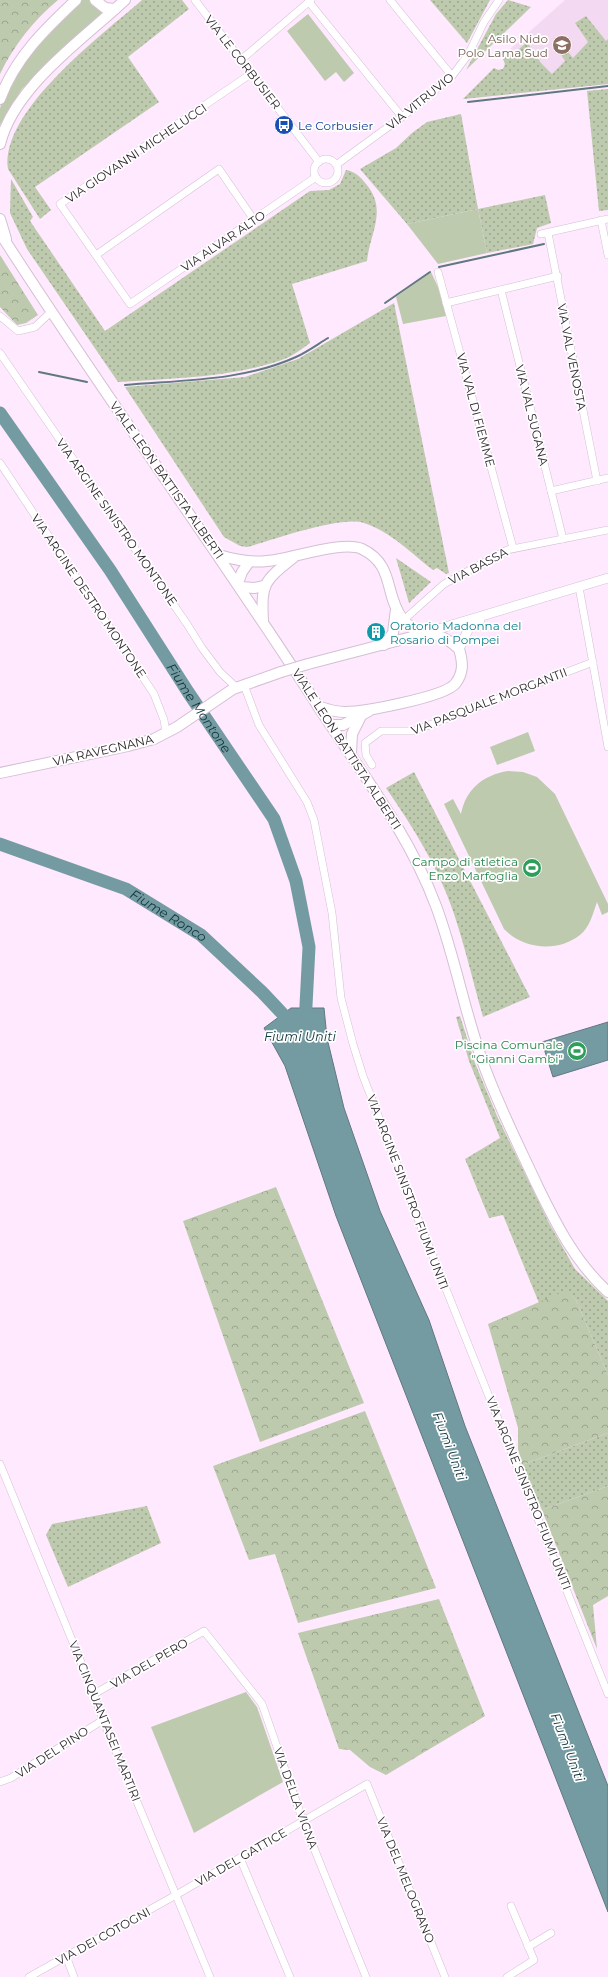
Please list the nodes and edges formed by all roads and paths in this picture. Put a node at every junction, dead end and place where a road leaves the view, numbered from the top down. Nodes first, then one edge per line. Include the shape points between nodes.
1 (76, 0) edge
2 (95, 0) edge
3 (125, 0) edge
4 (195, 0) edge
5 (390, 0) edge
6 (499, 0) edge
7 (310, 1) edge
8 (115, 9) junction
9 (242, 59) junction
10 (252, 73) junction
11 (452, 76) junction
12 (0, 99) edge
13 (402, 117) junction
14 (0, 144) edge
15 (319, 162) junction
16 (336, 165) junction
17 (316, 177) junction
18 (0, 219) edge
19 (604, 219) edge
20 (254, 220) junction
21 (0, 233) edge
22 (8, 245) junction
23 (96, 255) junction
24 (608, 255) edge
25 (438, 272) dead end
26 (558, 276) junction
27 (501, 290) junction
28 (130, 304) joint
29 (446, 304) junction
30 (52, 311) junction
31 (0, 316) edge
32 (0, 353) edge
33 (0, 463) edge
34 (608, 478) edge
35 (597, 480) junction
36 (551, 491) junction
37 (608, 530) edge
38 (563, 539) junction
39 (513, 548) junction
40 (219, 555) junction
41 (293, 558) junction
42 (249, 562) junction
43 (608, 578) edge
44 (239, 585) junction
45 (264, 586) junction
46 (579, 587) junction
47 (396, 609) junction
48 (490, 615) junction
49 (407, 617) dead end
50 (263, 622) junction
51 (423, 634) junction
52 (384, 645) junction
53 (459, 649) junction
54 (593, 662) junction
55 (238, 687) junction
56 (318, 706) junction
57 (370, 709) junction
58 (345, 712) junction
59 (362, 716) junction
60 (331, 725) junction
61 (166, 733) junction
62 (608, 748) edge
63 (351, 755) junction
64 (372, 765) dead end
65 (0, 773) edge
66 (608, 1292) edge
67 (0, 1464) edge
68 (204, 1631) joint
69 (94, 1694) junction
70 (608, 1694) edge
71 (103, 1720) junction
72 (0, 1782) edge
73 (367, 1784) joint
74 (303, 1821) junction
75 (240, 1858) junction
76 (176, 1895) junction
77 (511, 1906) dead end
78 (551, 1933) dead end
79 (528, 1947) junction
80 (66, 1956) junction
81 (30, 1977) edge
82 (74, 1977) edge
83 (210, 1977) edge
84 (290, 1977) edge
85 (366, 1977) edge
86 (445, 1977) edge
87 (507, 1977) edge

1 - 12 main road via 29,48 6,82
2 - 8 main road via 98,5
3 - 8 main road
4 - 9 street, VIA LE CORBUSIER
5 - 11 street
6 - 11 street, VIA VITRUVIO via 484,22 468,55
7 - 9 street
7 - 13 street
8 - 14 main road via 39,78 10,118
9 - 10 street, VIA LE CORBUSIER
10 - 15 street, VIA LE CORBUSIER
10 - 23 street, VIA GIOVANNI MICHELUCCI via 60,204
11 - 13 street, VIA VITRUVIO
13 - 16 street, VIA VITRUVIO
15 - 16 street via 328,160
15 - 17 street via 315,171
16 - 17 street via 338,172 332,181 325,183
17 - 20 street, VIA ALVAR ALTO
18 - 22 main road, VIALE LEON BATTISTA ALBERTI
19 - 24 street
19 - 26 street, VIA VAL VENOSTA via 544,233
20 - 23 street via 219,169
20 - 28 street, VIA ALVAR ALTO
21 - 22 main road, VIALE LEON BATTISTA ALBERTI
22 - 30 main road, VIALE LEON BATTISTA ALBERTI
23 - 28 street, VIA GIOVANNI MICHELUCCI
25 - 29 street, VIA VAL DI FIEMME
26 - 27 street
26 - 35 street, VIA VAL VENOSTA
27 - 29 street
27 - 36 street, VIA VAL SUGANA
29 - 39 street, VIA VAL DI FIEMME
30 - 31 street via 35,327 18,331
30 - 40 main road, VIALE LEON BATTISTA ALBERTI via 85,363
32 - 55 street, VIA ARGINE SINISTRO MONTONE via 188,624 202,648 220,672
33 - 61 street, VIA ARGINE DESTRO MONTONE via 154,694
34 - 35 street
35 - 36 street
36 - 38 street, VIA VAL SUGANA
37 - 38 street, VIA BASSA
38 - 39 street, VIA BASSA
39 - 49 street, VIA BASSA via 444,584
40 - 42 main road
40 - 44 main road, VIALE LEON BATTISTA ALBERTI
41 - 42 main road
41 - 45 main road
41 - 47 main road via 338,546 361,549 371,555 385,571
42 - 44 main road via 242,572
43 - 46 street, VIA RAVEGNANA
44 - 45 main road via 254,588
44 - 50 main road, VIALE LEON BATTISTA ALBERTI
45 - 50 main road
46 - 48 street, VIA RAVEGNANA
46 - 54 street
47 - 51 main road via 407,624
47 - 52 main road via 393,633
48 - 51 street, VIA RAVEGNANA
48 - 53 street via 469,628
50 - 56 main road, VIALE LEON BATTISTA ALBERTI
51 - 52 main road, VIA RAVEGNANA
51 - 53 main road via 439,635
52 - 55 main road, VIA RAVEGNANA, bridge via 308,664
53 - 57 main road via 463,665 460,676 448,690
54 - 62 street
54 - 64 street, VIA PASQUALE MORGANTII via 414,731 381,731 364,743 366,755
55 - 61 main road, VIA RAVEGNANA
55 - 70 street, VIA ARGINE SINISTRO FIUMI UNITI via 307,802 314,820 332,914 341,998 363,1076
56 - 58 main road
56 - 60 main road, VIALE LEON BATTISTA ALBERTI
57 - 58 main road
57 - 59 main road
58 - 60 main road
59 - 60 main road via 343,725
59 - 63 main road via 352,734
60 - 63 main road, VIALE LEON BATTISTA ALBERTI
61 - 65 main road, VIA RAVEGNANA via 128,746
63 - 66 main road, VIALE LEON BATTISTA ALBERTI via 402,833 426,879 447,939 482,1060 502,1110 559,1230 595,1281
67 - 69 street, VIA CINQUANTASEI MARTIRI
68 - 69 street, VIA DEL PERO
68 - 74 street, VIA DELLA VIGNA via 262,1704
69 - 71 street, VIA CINQUANTASEI MARTIRI
71 - 72 street, VIA DEL PINO via 11,1778
71 - 76 street, VIA CINQUANTASEI MARTIRI
73 - 74 street, VIA DEL GATTICE
73 - 86 street, VIA DEL MELOGRANO
74 - 75 street, VIA DEL GATTICE
74 - 85 street, VIA DELLA VIGNA
75 - 76 street, VIA DEL GATTICE
75 - 84 street
76 - 80 street, VIA DEI COTOGNI
76 - 83 street, VIA CINQUANTASEI MARTIRI
77 - 79 street
78 - 79 street
79 - 87 street via 534,1960
80 - 81 street, VIA DEI COTOGNI
80 - 82 street

